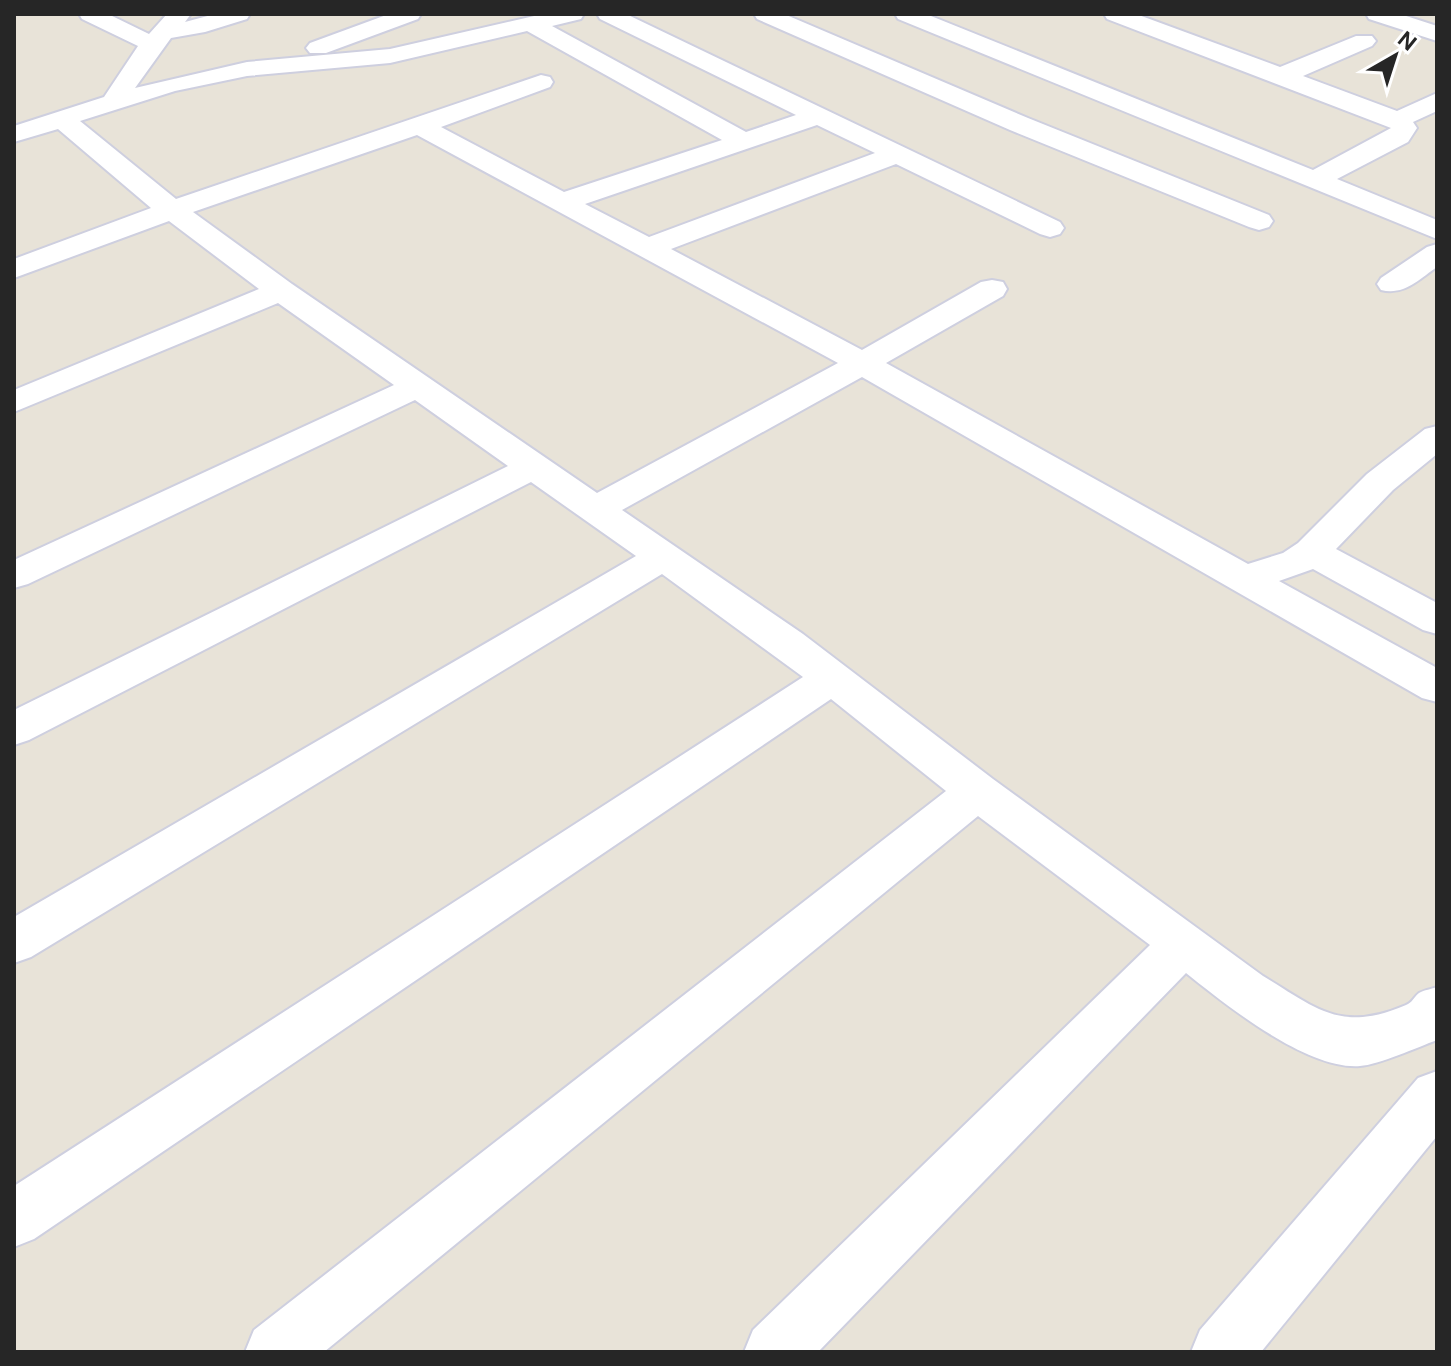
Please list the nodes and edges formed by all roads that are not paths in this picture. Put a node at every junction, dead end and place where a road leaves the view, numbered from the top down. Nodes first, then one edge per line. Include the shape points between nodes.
1 (90, 14) edge
2 (180, 14) edge
3 (239, 14) edge
4 (410, 14) edge
5 (608, 14) edge
6 (765, 14) edge
7 (906, 14) edge
8 (1115, 14) edge
9 (1379, 14) edge
10 (563, 15) edge
11 (1182, 19) dead end
12 (531, 24) junction
13 (1155, 29) junction
14 (1437, 34) edge
15 (158, 38) junction
16 (1364, 41) dead end
17 (271, 66) junction
18 (1281, 76) junction
19 (541, 82) dead end
20 (114, 101) junction
21 (1437, 101) edge
22 (819, 116) junction
23 (60, 117) junction
24 (1398, 120) junction
25 (419, 126) junction
26 (14, 134) edge
27 (744, 141) junction
28 (898, 154) junction
29 (1315, 180) junction
30 (562, 202) junction
31 (172, 210) junction
32 (1259, 221) dead end
33 (1050, 228) dead end
34 (1437, 230) edge
35 (647, 248) junction
36 (1437, 253) edge
37 (14, 269) edge
38 (1392, 284) dead end
39 (992, 289) dead end
40 (281, 291) junction
41 (862, 363) junction
42 (416, 387) junction
43 (14, 402) edge
44 (1434, 443) edge
45 (533, 467) junction
46 (594, 510) junction
47 (1312, 552) junction
48 (662, 557) junction
49 (14, 575) edge
50 (1244, 578) junction
51 (1437, 620) edge
52 (832, 678) junction
53 (1437, 687) edge
54 (14, 729) edge
55 (977, 791) junction
56 (14, 942) edge
57 (1184, 943) junction
58 (1434, 1019) edge
59 (1437, 1095) edge
60 (14, 1219) edge
61 (276, 1352) edge
62 (775, 1352) edge
63 (1222, 1352) edge

1 - 15 street
2 - 15 street
3 - 15 street
4 - 17 street
5 - 22 street
6 - 32 street
7 - 29 street
8 - 13 street
9 - 14 street
10 - 12 street
11 - 13 street
12 - 17 street via 390,56
12 - 27 street
13 - 18 street
15 - 20 street
16 - 18 street
17 - 20 street
18 - 24 street
19 - 25 street
20 - 23 street
21 - 24 street
22 - 27 street
22 - 28 street
23 - 26 street
23 - 31 street
24 - 29 street via 1404,128 1399,136
25 - 30 street
25 - 31 street
27 - 30 street
28 - 33 street
28 - 35 street
29 - 34 street
30 - 35 street
31 - 37 street
31 - 40 street
35 - 41 street
36 - 38 street
39 - 41 street
40 - 42 street
40 - 43 street
41 - 46 street
41 - 50 street
42 - 45 street
42 - 49 street
44 - 47 street via 1380,482
45 - 46 street
45 - 54 street
46 - 48 street
47 - 50 street via 1284,568
47 - 51 street
48 - 52 street
48 - 56 street
50 - 53 street
52 - 55 street
52 - 60 street
55 - 57 street
55 - 61 street
57 - 58 street via 1245,991 1326,1037 1360,1043
57 - 62 street
59 - 63 street

